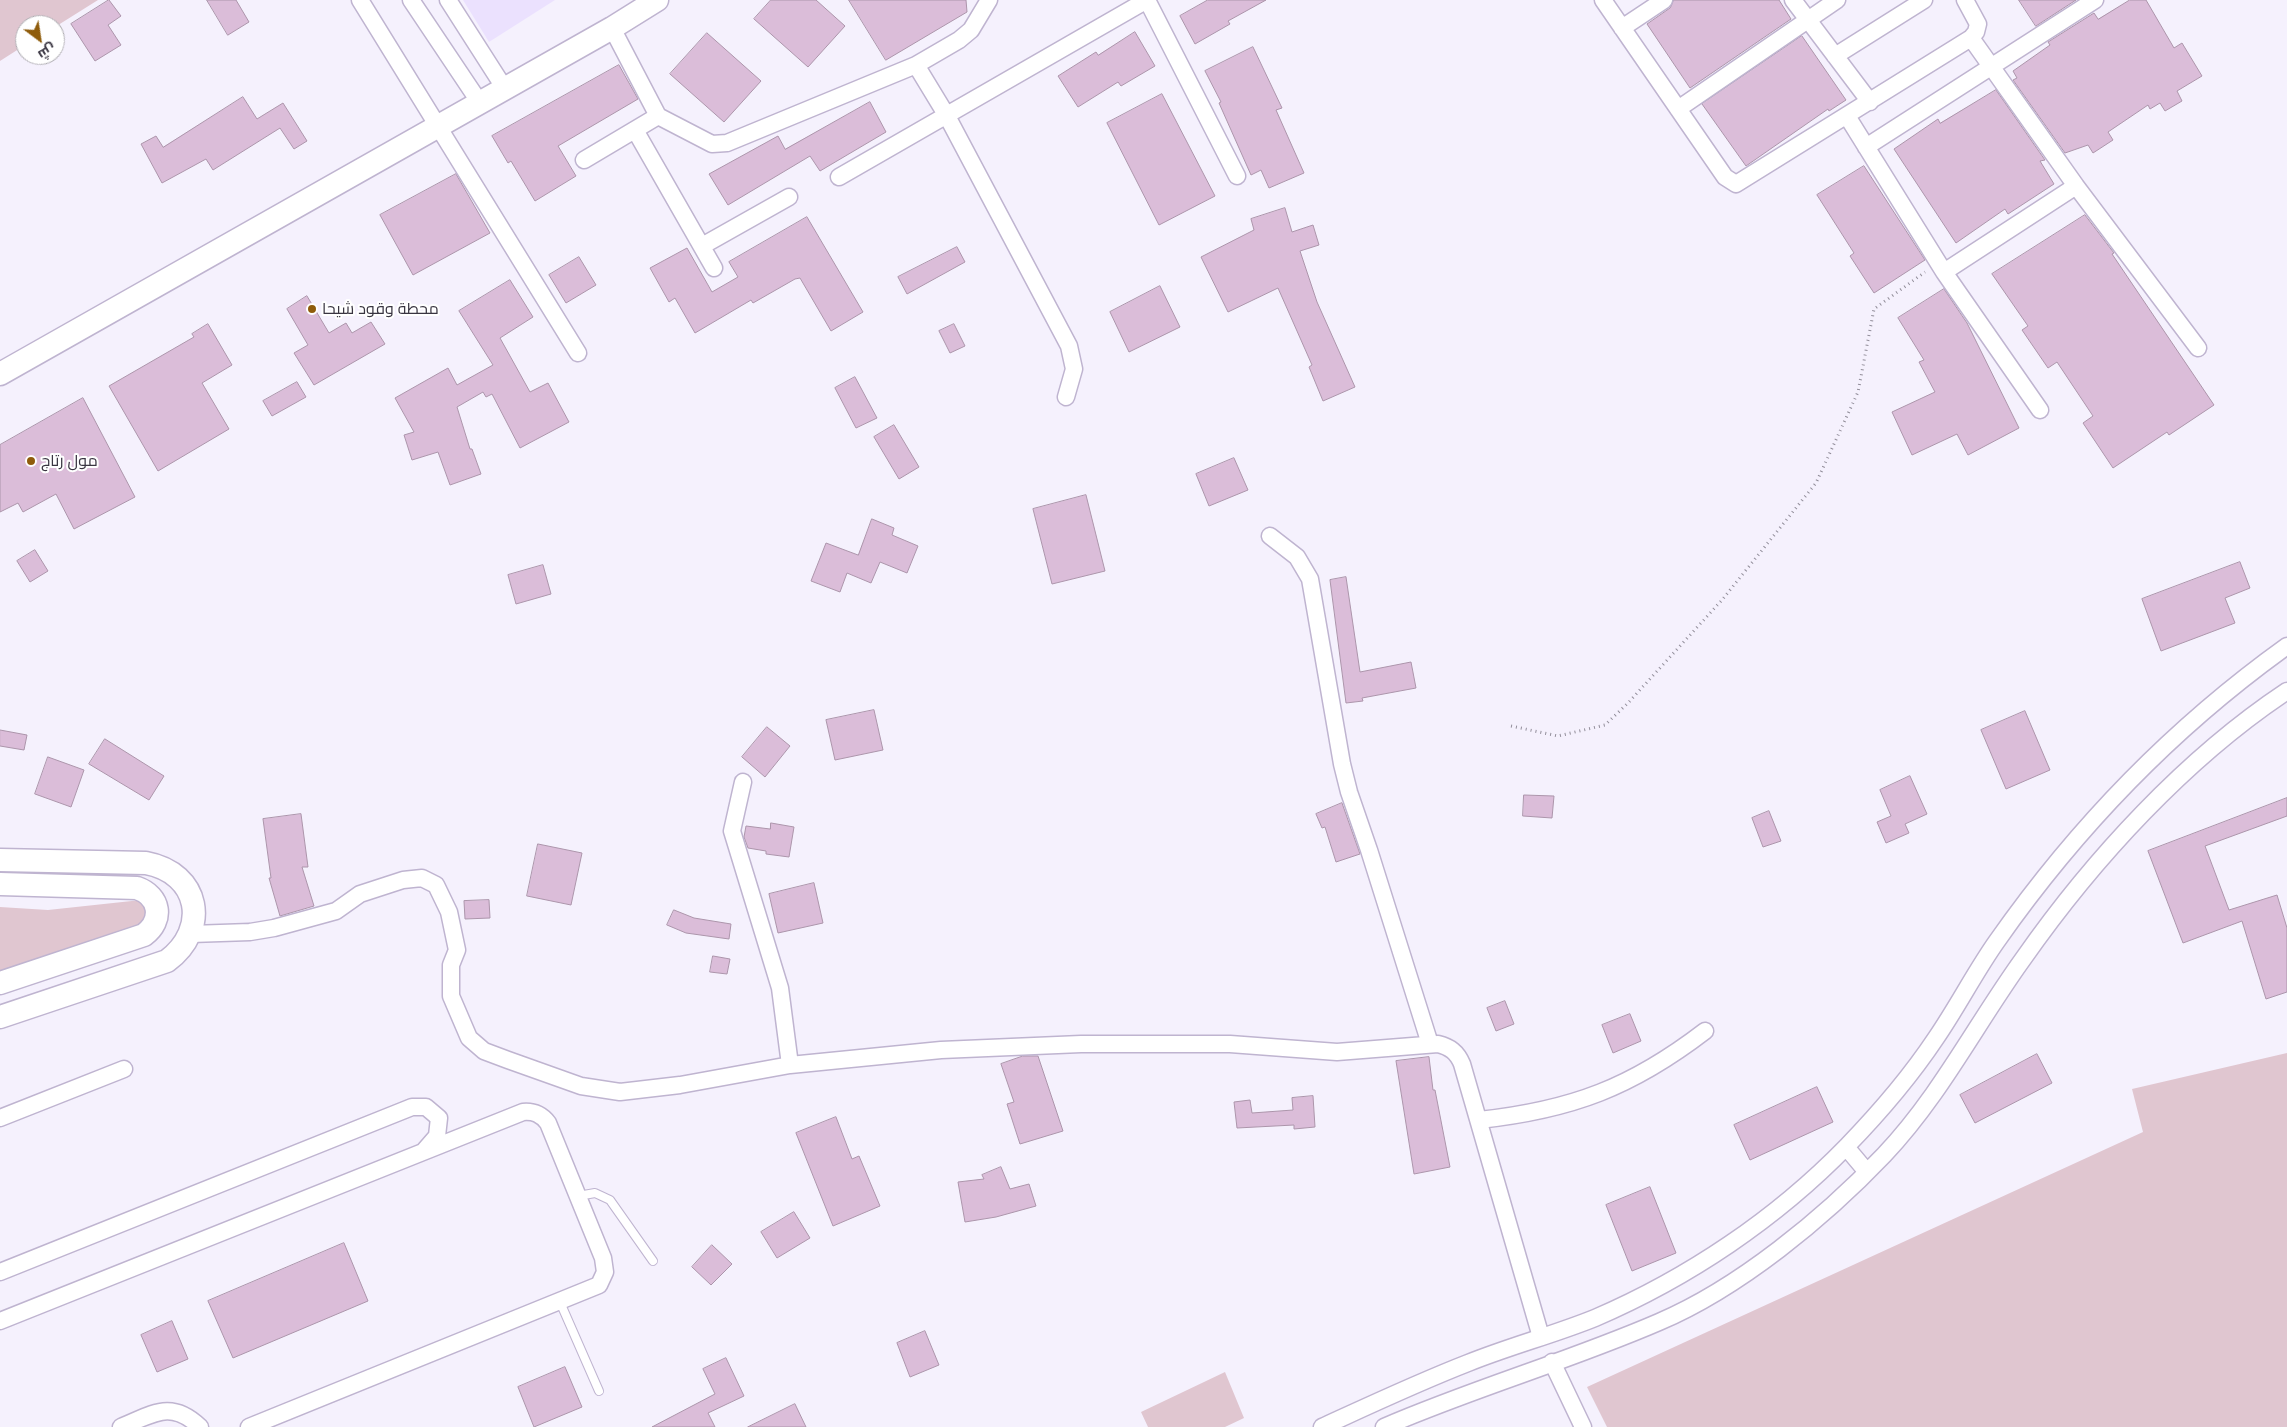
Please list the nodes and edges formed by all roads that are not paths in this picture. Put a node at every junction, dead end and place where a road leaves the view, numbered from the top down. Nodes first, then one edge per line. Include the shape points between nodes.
1 (360, 0) edge
2 (411, 0) edge
3 (448, 0) edge
4 (657, 0) edge
5 (988, 0) edge
6 (1603, 0) edge
7 (1664, 0) edge
8 (1793, 0) edge
9 (1837, 0) edge
10 (1924, 0) edge
11 (1965, 0) edge
12 (2095, 0) edge
13 (1807, 21) junction
14 (612, 28) junction
15 (1622, 28) junction
16 (1971, 38) junction
17 (1835, 56) junction
18 (916, 65) junction
19 (1991, 67) junction
20 (505, 89) junction
21 (1870, 102) junction
22 (480, 103) junction
23 (1678, 109) junction
24 (658, 116) junction
25 (947, 116) junction
26 (1847, 116) junction
27 (438, 126) junction
28 (635, 130) junction
29 (1866, 147) junction
30 (584, 160) dead end
31 (839, 176) dead end
32 (1237, 176) dead end
33 (2076, 186) junction
34 (789, 198) dead end
35 (702, 246) junction
36 (1941, 267) junction
37 (714, 268) dead end
38 (2198, 348) dead end
39 (578, 353) dead end
40 (0, 374) edge
41 (1066, 397) dead end
42 (2040, 410) dead end
43 (1270, 536) dead end
44 (2287, 646) edge
45 (2287, 691) edge
46 (744, 782) dead end
47 (0, 860) edge
48 (0, 884) edge
49 (191, 934) junction
50 (0, 983) edge
51 (0, 1017) edge
52 (1705, 1031) dead end
53 (1430, 1044) junction
54 (790, 1065) junction
55 (124, 1070) dead end
56 (0, 1118) edge
57 (440, 1118) junction
58 (1479, 1120) junction
59 (470, 1134) junction
60 (1846, 1148) junction
61 (422, 1152) junction
62 (1867, 1172) junction
63 (578, 1196) junction
64 (653, 1261) dead end
65 (0, 1272) edge
66 (560, 1302) junction
67 (0, 1321) edge
68 (1542, 1337) junction
69 (1552, 1362) junction
70 (599, 1391) dead end
71 (121, 1427) edge
72 (200, 1427) edge
73 (250, 1427) edge
74 (1322, 1427) edge
75 (1384, 1427) edge
76 (1582, 1427) edge

1 - 27 street
2 - 22 street
3 - 20 street
4 - 14 main road
5 - 18 street via 971,30
6 - 15 street
7 - 15 street
8 - 13 street
9 - 13 street
10 - 17 street
11 - 16 street via 1978,24
12 - 19 street
13 - 17 street
13 - 23 street
14 - 20 main road
14 - 24 street
15 - 23 street
16 - 19 street
16 - 21 street
17 - 21 street
18 - 24 street via 727,143 712,144
18 - 25 street
19 - 29 street
19 - 33 street
20 - 22 main road
21 - 26 street
22 - 27 main road
23 - 26 street via 1726,178 1736,184
24 - 28 street
25 - 31 street
25 - 32 street via 1147,0
25 - 41 street via 1069,346 1074,369
26 - 29 street
27 - 39 street
27 - 40 main road
28 - 30 street
28 - 35 street
29 - 36 street
33 - 36 street
33 - 38 street
34 - 35 street
35 - 37 street
36 - 42 street
43 - 53 street via 1297,557 1310,579 1349,792
44 - 60 street via 2206,708 2097,814 2002,934 1909,1075
45 - 62 street via 2180,778 2098,863 2023,958 1932,1097
46 - 54 street via 732,831 780,988
47 - 49 main road via 158,865 179,878 186,887 194,910
48 - 50 main road via 137,888 151,895 158,909 155,924 144,935
49 - 51 main road via 185,945 168,961
49 - 54 street via 274,928 336,911 360,894 403,880 422,878 436,886 449,912 457,950 451,965 450,996 469,1038 484,1051 581,1086 620,1092 680,1086
52 - 58 street via 1637,1077 1600,1094 1520,1116
53 - 54 street via 1337,1052 1230,1044 1081,1044 941,1050
53 - 58 street via 1446,1046 1459,1056
55 - 56 street
57 - 59 street
57 - 61 street via 437,1136
57 - 65 street via 426,1107 412,1107
58 - 68 street
59 - 61 street
59 - 63 street via 523,1112 538,1114 548,1123
60 - 62 street
60 - 68 street via 1774,1211 1705,1260 1631,1301
61 - 67 street
62 - 69 street via 1786,1243 1699,1301 1661,1321
63 - 64 lane via 595,1193 610,1200
63 - 66 street via 603,1258 605,1272 599,1285
66 - 70 lane
66 - 73 street
68 - 74 street via 1468,1363
69 - 75 street
69 - 76 street
71 - 72 street via 168,1410 182,1413

